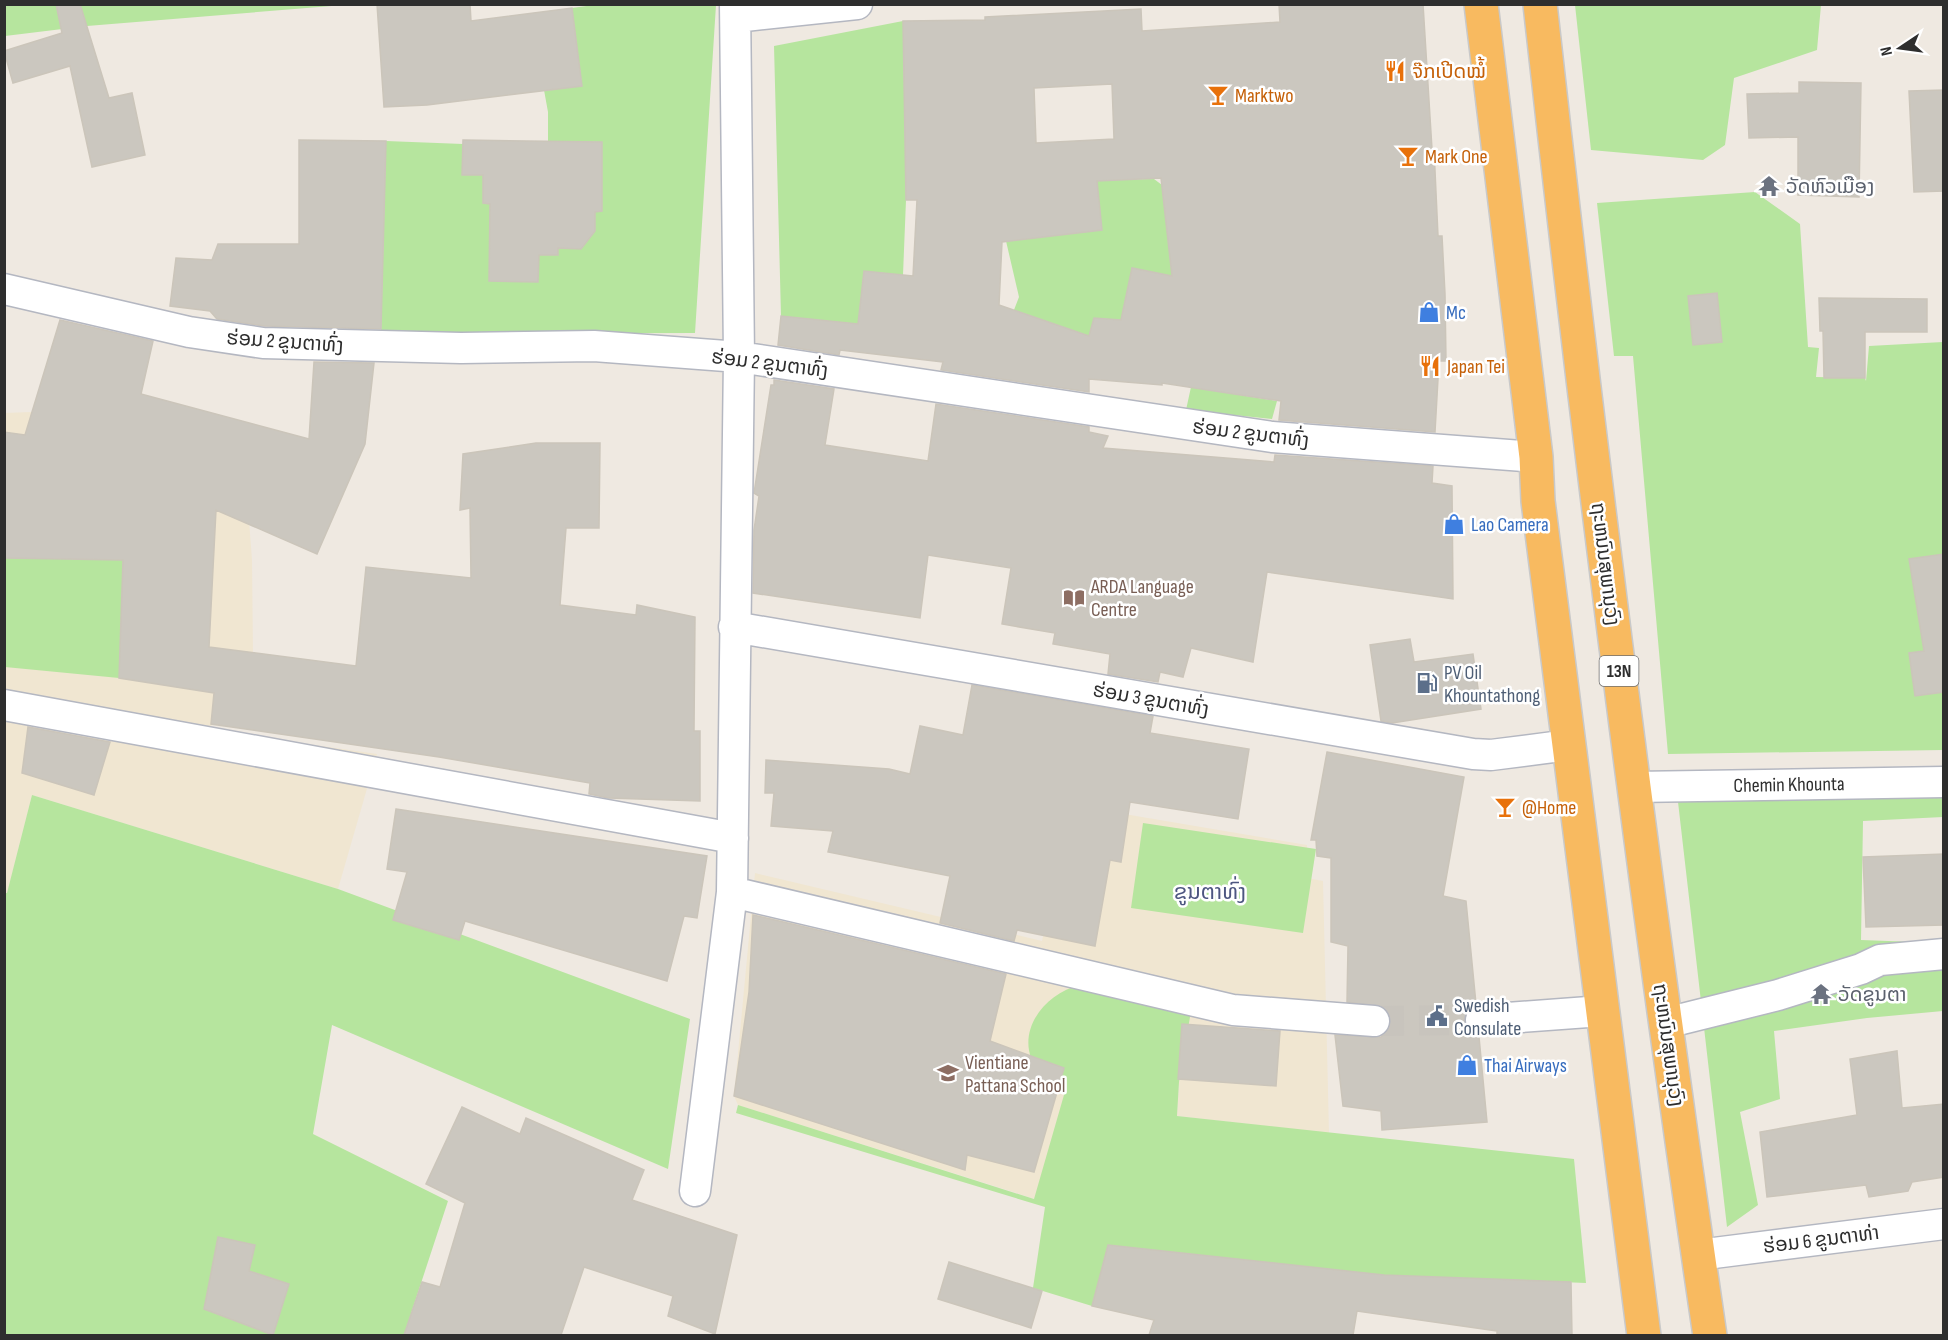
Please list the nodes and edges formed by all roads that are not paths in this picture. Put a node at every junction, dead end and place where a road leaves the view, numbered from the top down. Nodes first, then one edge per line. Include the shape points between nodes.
1 (857, 4) edge
2 (1481, 4) edge
3 (1540, 4) edge
4 (736, 10) edge
5 (4, 289) edge
6 (739, 357) junction
7 (1536, 458) junction
8 (734, 627) junction
9 (4, 705) edge
10 (1569, 745) junction
11 (1944, 782) edge
12 (1634, 787) junction
13 (733, 838) junction
14 (732, 892) junction
15 (1944, 954) edge
16 (1602, 1011) junction
17 (1481, 1020) tunnel mouth
18 (1374, 1021) tunnel mouth
19 (1666, 1023) junction
20 (695, 1191) dead end
21 (1944, 1224) edge
22 (1698, 1255) junction
23 (1644, 1335) edge
24 (1710, 1335) edge

1 - 4 street
2 - 7 highway
3 - 12 highway, ຖະຫນົນສຸພານຸວົງ / 13N via 1577,342
4 - 6 street
5 - 6 street, ຮ່ອມ 2 ຂູນຕາທົ່ງ via 189,332 263,343 461,348 594,346
6 - 7 street, ຮ່ອມ 2 ຂູນຕາທົ່ງ via 1272,437
6 - 8 street
7 - 10 highway
8 - 10 street, ຮ່ອມ 3 ຂູນຕາທົ່ງ via 1473,754
8 - 13 street
9 - 13 street
10 - 16 highway
11 - 12 street, Chemin Khounta
12 - 19 highway, ຖະຫນົນສຸພານຸວົງ / 13N
13 - 14 street
14 - 18 street via 1233,1010
14 - 20 street
15 - 19 street via 1880,960 1778,995
16 - 17 street
16 - 23 highway
19 - 22 highway, ຖະຫນົນສຸພານຸວົງ / 13N
21 - 22 street, ຮ່ອມ 6 ຂູນຕາທ່າ
22 - 24 highway, ຖະຫນົນສຸພານຸວົງ / 13N

